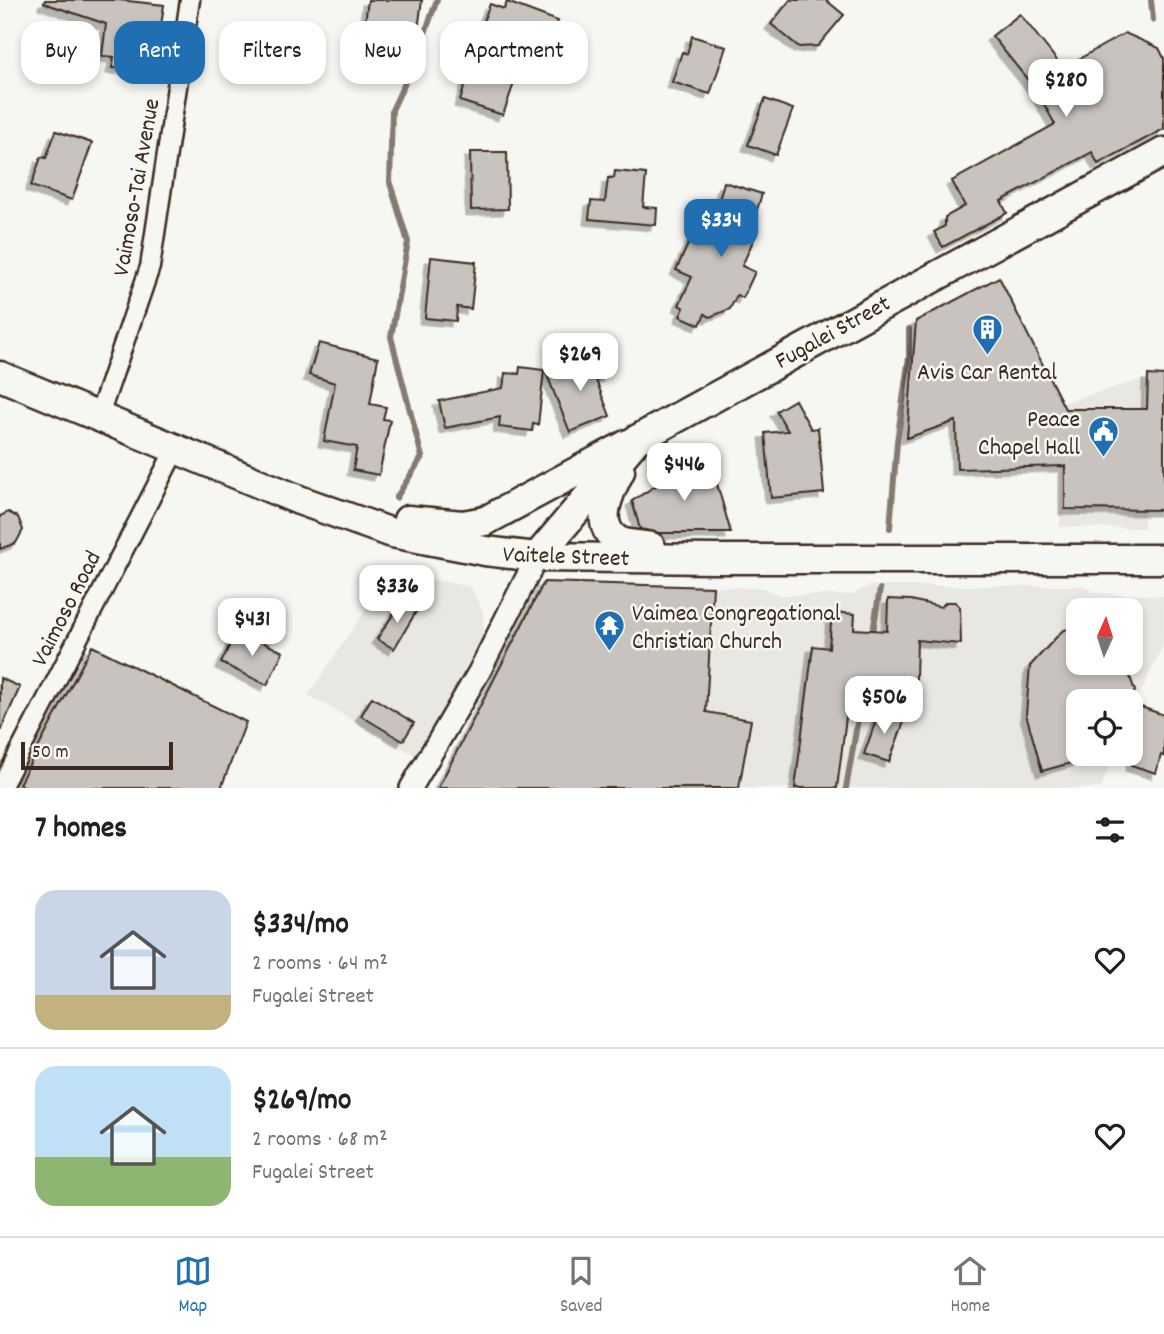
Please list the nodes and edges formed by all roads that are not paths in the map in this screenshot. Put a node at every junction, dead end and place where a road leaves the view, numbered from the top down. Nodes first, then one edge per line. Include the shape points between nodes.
1 (190, 0) edge
2 (1164, 152) edge
3 (0, 376) edge
4 (98, 418) junction
5 (636, 440) junction
6 (175, 450) junction
7 (299, 499) junction
8 (537, 557) junction
9 (715, 559) junction
10 (1164, 559) edge
11 (1, 788) edge
12 (411, 788) edge

1 - 4 street, Vaimoso-Tai Avenue via 150,267
2 - 5 main road, Fugalei Street
3 - 4 main road, Vaitele Street
4 - 6 main road, Vaitele Street
5 - 7 main road via 485,522 422,522
5 - 8 main road, Fugalei Street
5 - 9 main road via 607,498 607,529 617,540
6 - 7 main road, Vaitele Street
6 - 11 street, Vaimoso Road
7 - 8 main road, Vaitele Street via 392,533
8 - 9 main road, Vaitele Street
8 - 12 street via 479,672
9 - 10 main road, Vaitele Street

